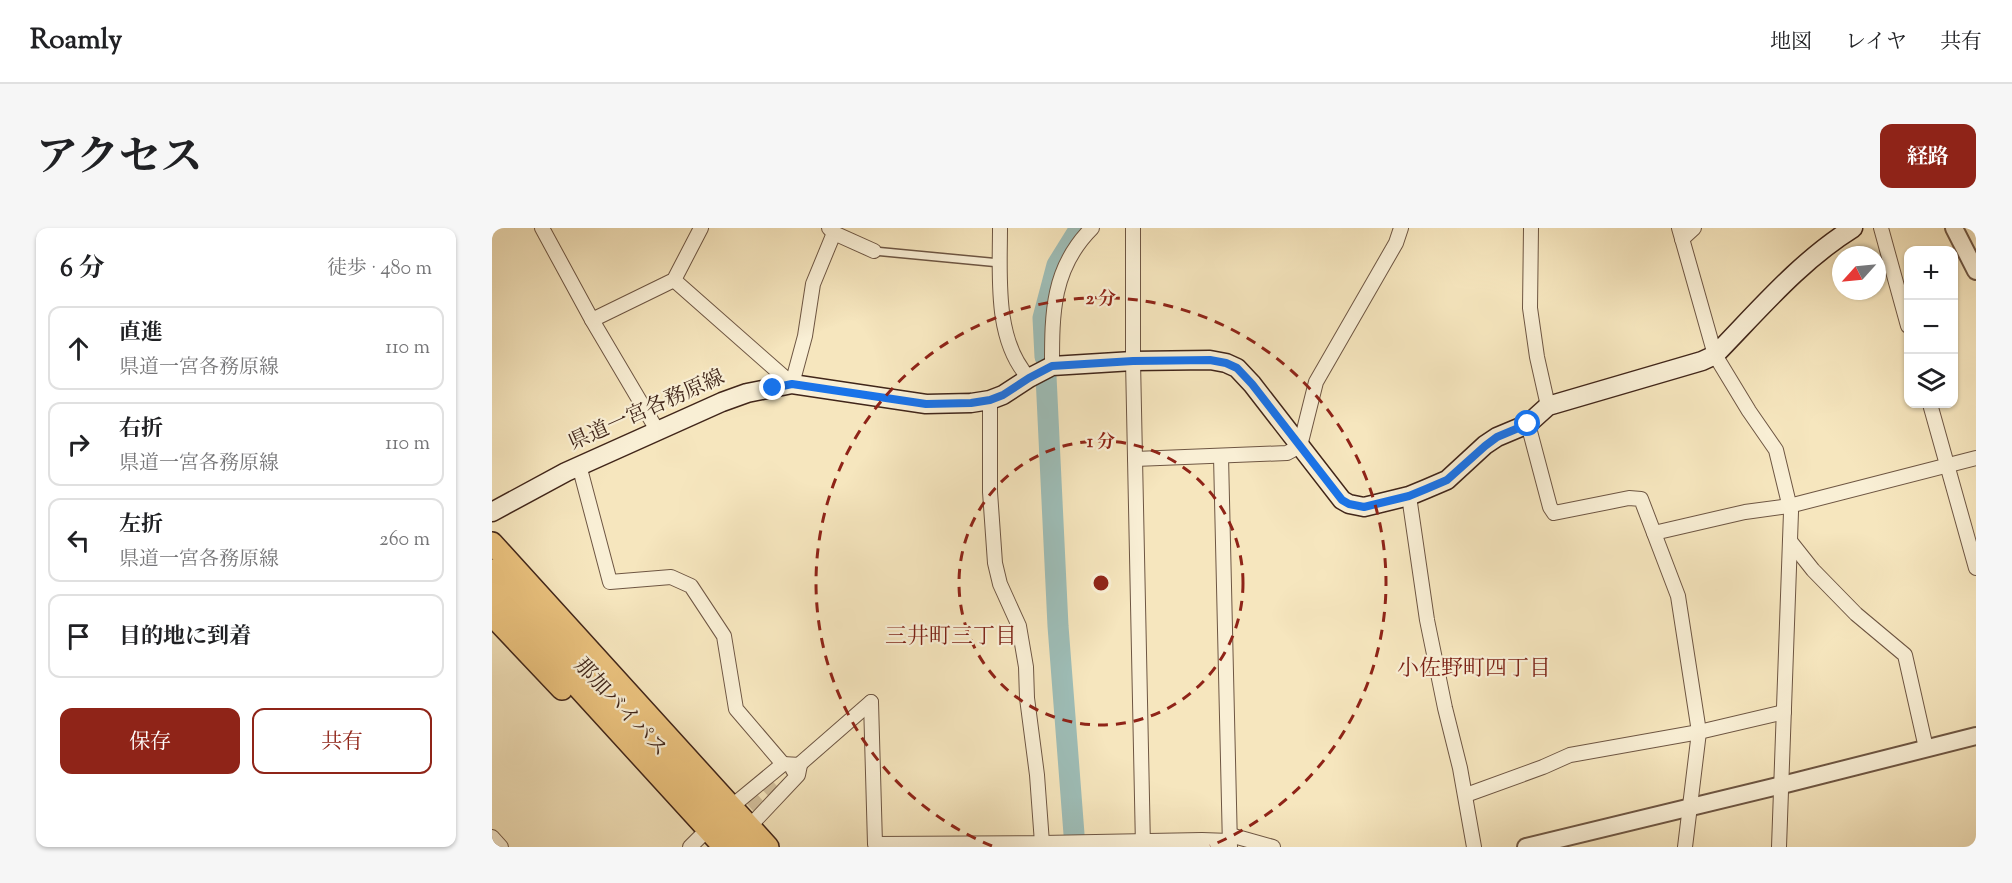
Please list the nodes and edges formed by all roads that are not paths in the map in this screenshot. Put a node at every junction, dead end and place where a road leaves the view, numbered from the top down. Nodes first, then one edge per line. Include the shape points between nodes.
1 (542, 228) edge
2 (702, 228) edge
3 (1000, 228) edge
4 (1092, 228) edge
5 (1133, 228) edge
6 (1401, 228) edge
7 (1531, 228) edge
8 (1694, 228) edge
9 (1853, 228) edge
10 (1881, 228) edge
11 (1954, 228) edge
12 (831, 230) edge
13 (1680, 233) edge
14 (874, 251) joint
15 (1000, 263) junction
16 (1976, 271) edge
17 (674, 280) junction
18 (1904, 311) edge
19 (592, 320) junction
20 (1715, 355) junction
21 (1133, 361) junction
22 (1052, 366) junction
23 (1029, 378) junction
24 (792, 384) junction
25 (990, 400) junction
26 (1548, 406) junction
27 (1931, 408) edge
28 (1528, 424) junction
29 (657, 430) junction
30 (1300, 446) junction
31 (1221, 456) junction
32 (1976, 458) edge
33 (1135, 459) junction
34 (579, 465) junction
35 (1947, 465) junction
36 (1409, 496) junction
37 (1790, 506) junction
38 (492, 512) edge
39 (1654, 533) junction
40 (1790, 541) junction
41 (492, 543) edge
42 (1976, 568) edge
43 (492, 570) edge
44 (492, 593) edge
45 (522, 614) junction
46 (492, 615) edge
47 (1784, 712) junction
48 (1699, 732) junction
49 (1976, 736) edge
50 (1926, 748) junction
51 (783, 764) junction
52 (800, 765) junction
53 (776, 785) tunnel mouth
54 (1782, 785) junction
55 (1466, 795) junction
56 (731, 807) junction
57 (1690, 807) junction
58 (492, 837) edge
59 (748, 837) edge
60 (1230, 841) edge
61 (700, 844) edge
62 (1069, 844) edge
63 (1143, 844) edge
64 (1040, 845) edge
65 (501, 847) edge
66 (724, 847) edge
67 (768, 847) edge
68 (1273, 847) edge
69 (1474, 847) edge
70 (1526, 847) edge
71 (1685, 847) edge
72 (1779, 847) edge

1 - 19 street
2 - 17 street
3 - 15 street
4 - 22 street via 1079,241 1057,287
5 - 21 street
6 - 30 street via 1316,382
7 - 26 street via 1530,308
8 - 13 street
9 - 20 main road, 県道一宮各務原線 via 1827,244
10 - 18 street
11 - 16 street
12 - 14 street
12 - 24 street via 813,284
13 - 20 street
14 - 15 lane
15 - 23 street via 1002,313 1017,365
17 - 19 street
17 - 24 street
19 - 29 street
20 - 26 main road, 県道一宮各務原線
20 - 37 street via 1776,450
21 - 22 main road, 県道一宮各務原線
21 - 30 main road, 県道一宮各務原線 via 1210,360 1237,368
21 - 33 street
22 - 23 main road, 県道一宮各務原線
23 - 25 main road, 県道一宮各務原線
24 - 25 main road, 県道一宮各務原線 via 926,404
24 - 29 main road, 県道一宮各務原線 via 747,393
25 - 64 street via 995,563 1019,626 1026,667
26 - 28 main road, 県道一宮各務原線
27 - 35 street
28 - 36 main road, 県道一宮各務原線 via 1491,441 1447,480
28 - 39 street via 1554,513 1641,499
29 - 34 main road, 県道一宮各務原線
30 - 31 street via 1287,453
30 - 36 main road, 県道一宮各務原線 via 1349,504 1364,507
31 - 33 street
31 - 60 street
32 - 35 street
33 - 63 street
34 - 38 main road, 県道一宮各務原線
34 - 51 street via 610,582 671,577 691,586 724,636 736,709
35 - 37 street
35 - 42 street
36 - 55 street via 1427,620
37 - 39 street
37 - 40 street
39 - 48 street via 1678,596
40 - 47 street
40 - 50 street via 1856,614 1905,656
41 - 56 highway
43 - 45 highway, 那加バイパス
44 - 45 highway, 那加バイパス
45 - 59 highway, 那加バイパス
45 - 66 highway, 那加バイパス
46 - 61 highway
47 - 48 street
47 - 54 street
48 - 55 street via 1570,755
48 - 57 street
49 - 50 street
50 - 54 street
51 - 52 street
51 - 56 street
52 - 53 street
52 - 59 street via 798,775
52 - 64 street via 871,702 875,844
54 - 57 street
54 - 72 street
55 - 69 street
56 - 59 highway
57 - 70 street
57 - 71 street
58 - 65 street
59 - 67 highway
60 - 63 street
60 - 68 street
62 - 63 street
62 - 64 street

